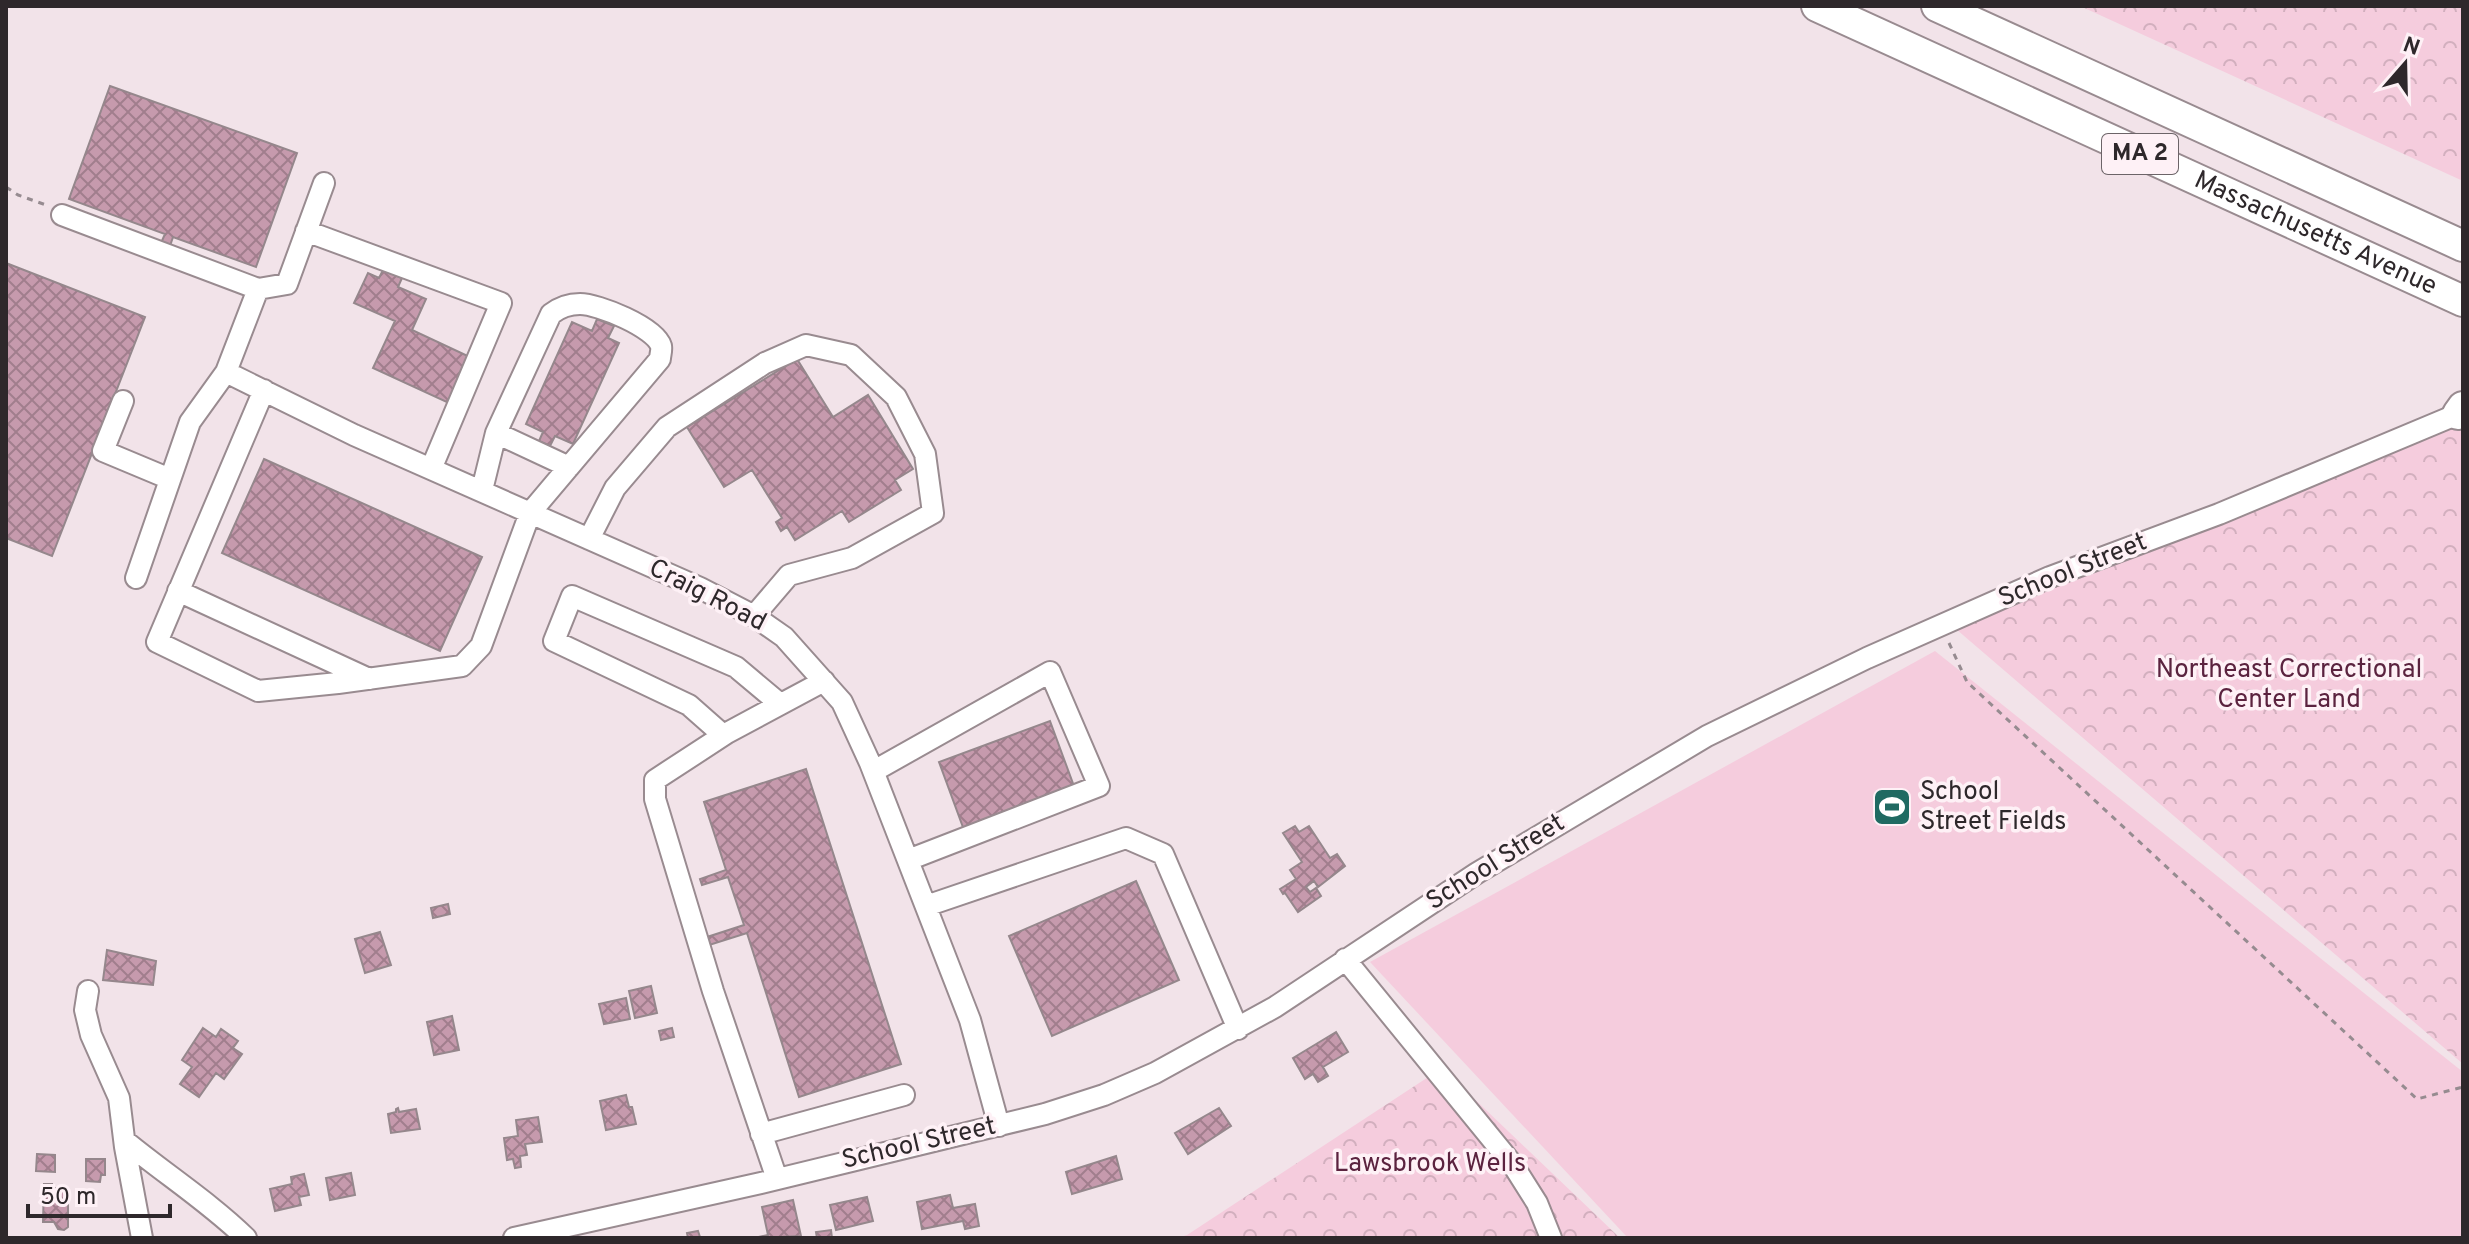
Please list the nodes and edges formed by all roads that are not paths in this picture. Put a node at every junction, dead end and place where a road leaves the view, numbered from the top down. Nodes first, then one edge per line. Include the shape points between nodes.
1 (1817, 6) edge
2 (1937, 6) edge
3 (324, 183) dead end
4 (62, 215) road end
5 (306, 231) junction
6 (2463, 246) edge
7 (258, 289) junction
8 (2460, 302) edge
9 (226, 372) junction
10 (264, 390) junction
11 (123, 401) dead end
12 (2461, 411) edge
13 (496, 433) junction
14 (569, 467) junction
15 (431, 469) junction
16 (170, 479) junction
17 (482, 490) junction
18 (530, 513) junction
19 (589, 539) junction
20 (136, 578) dead end
21 (178, 591) junction
22 (754, 616) junction
23 (369, 679) junction
24 (824, 681) junction
25 (780, 704) junction
26 (723, 735) junction
27 (874, 771) junction
28 (908, 860) junction
29 (926, 906) junction
30 (1345, 959) junction
31 (88, 991) dead end
32 (1238, 1029) junction
33 (904, 1095) dead end
34 (999, 1126) junction
35 (761, 1134) junction
36 (125, 1141) junction
37 (777, 1179) junction
38 (142, 1238) edge
39 (246, 1238) edge
40 (514, 1238) edge
41 (1551, 1238) edge

1 - 8 highway, Massachusetts Avenue / MA 2
2 - 6 highway, Massachusetts Avenue / MA 2
3 - 5 street
4 - 7 street
5 - 7 street via 287,284
5 - 15 street via 501,303
7 - 9 street
9 - 10 street, Craig Road
9 - 16 street via 190,422
10 - 15 street, Craig Road
10 - 21 street
11 - 16 street via 103,451
12 - 30 street, School Street via 2219,514 2050,577 1707,736
13 - 14 street
13 - 14 street via 551,314 561,306 596,305 654,335 661,346 660,359
13 - 17 street
14 - 18 street
15 - 17 street, Craig Road
16 - 20 street
17 - 18 street, Craig Road
18 - 19 street, Craig Road
18 - 23 street via 481,646 462,666
19 - 22 street, Craig Road
19 - 22 street via 615,488 667,427 765,363 806,345 851,355 896,397 925,454 933,513 852,558 789,575
21 - 23 street
21 - 23 street via 157,642 258,691
22 - 24 street, Craig Road via 784,637
24 - 25 street
24 - 27 street, Craig Road via 842,702
25 - 26 street
25 - 26 street via 736,667 572,596 554,641 689,705
26 - 35 street via 655,780 655,799
27 - 28 street, Craig Road
27 - 28 street via 1050,672 1099,786
28 - 29 street, Craig Road
29 - 32 street via 1126,838 1163,854
29 - 34 street, Craig Road via 970,1020
30 - 32 street, School Street
30 - 41 street via 1513,1165
31 - 36 street via 85,1010 91,1035 119,1098
32 - 34 street, School Street via 1104,1095
33 - 35 street
34 - 37 street, School Street
35 - 37 street
36 - 38 street
36 - 39 street
37 - 40 street, School Street

